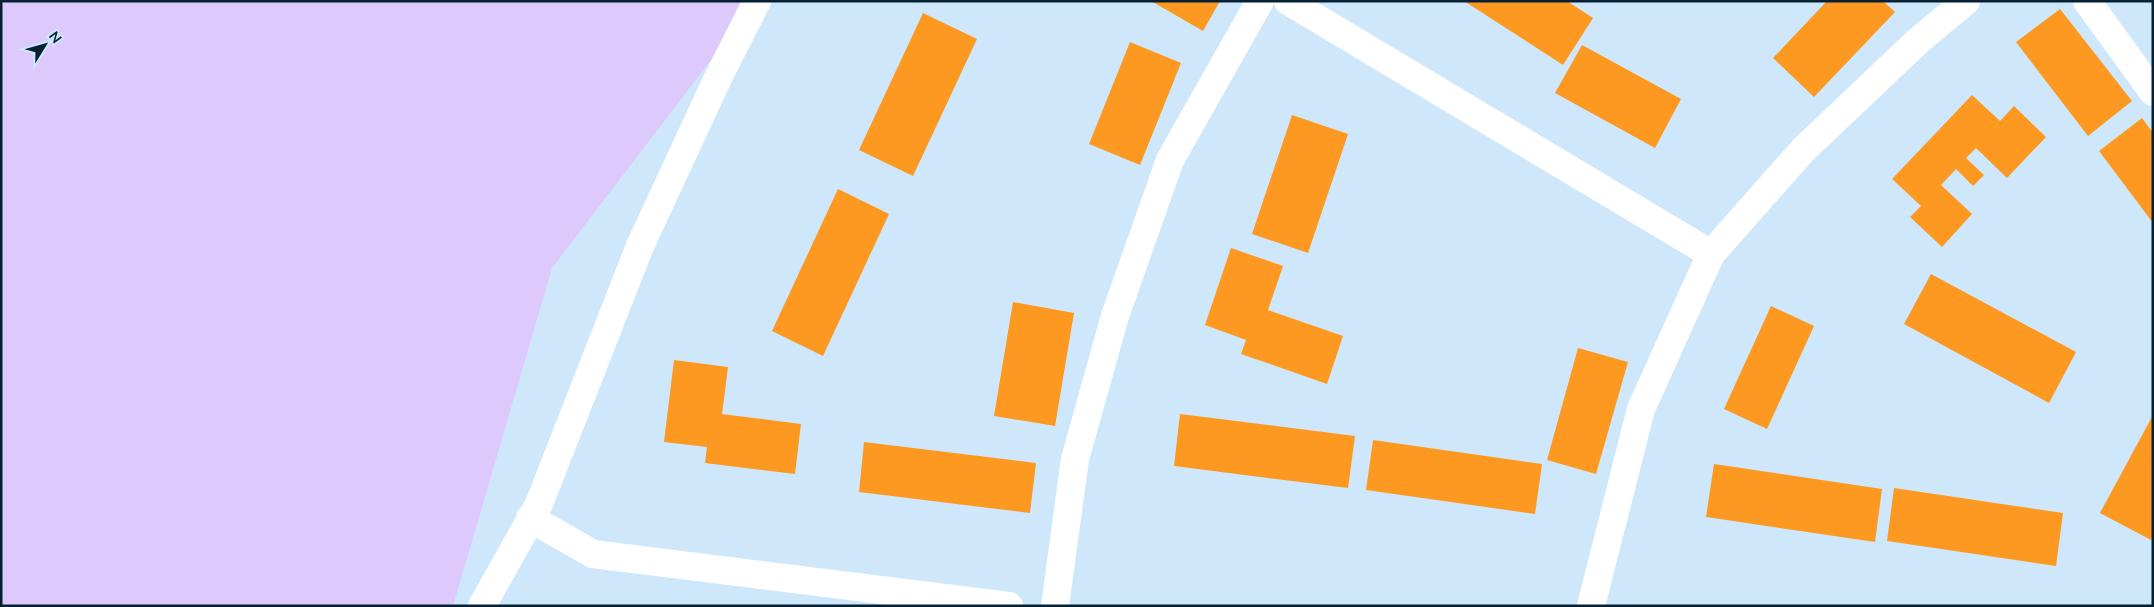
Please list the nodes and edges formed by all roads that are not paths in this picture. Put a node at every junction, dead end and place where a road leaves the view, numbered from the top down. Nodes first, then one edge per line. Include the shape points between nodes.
1 (757, 1) edge
2 (1260, 1) edge
3 (1288, 1) edge
4 (1966, 1) edge
5 (2087, 1) edge
6 (2153, 92) edge
7 (1711, 254) junction
8 (530, 518) junction
9 (482, 606) edge
10 (1009, 606) edge
11 (1055, 606) edge
12 (1591, 606) edge

1 - 8 street via 640,246 539,504
2 - 11 street via 1170,160 1115,316 1076,459
3 - 7 street
4 - 7 street via 1918,41 1803,150
5 - 6 street
7 - 12 street via 1641,408
8 - 9 street
8 - 10 street via 593,554

